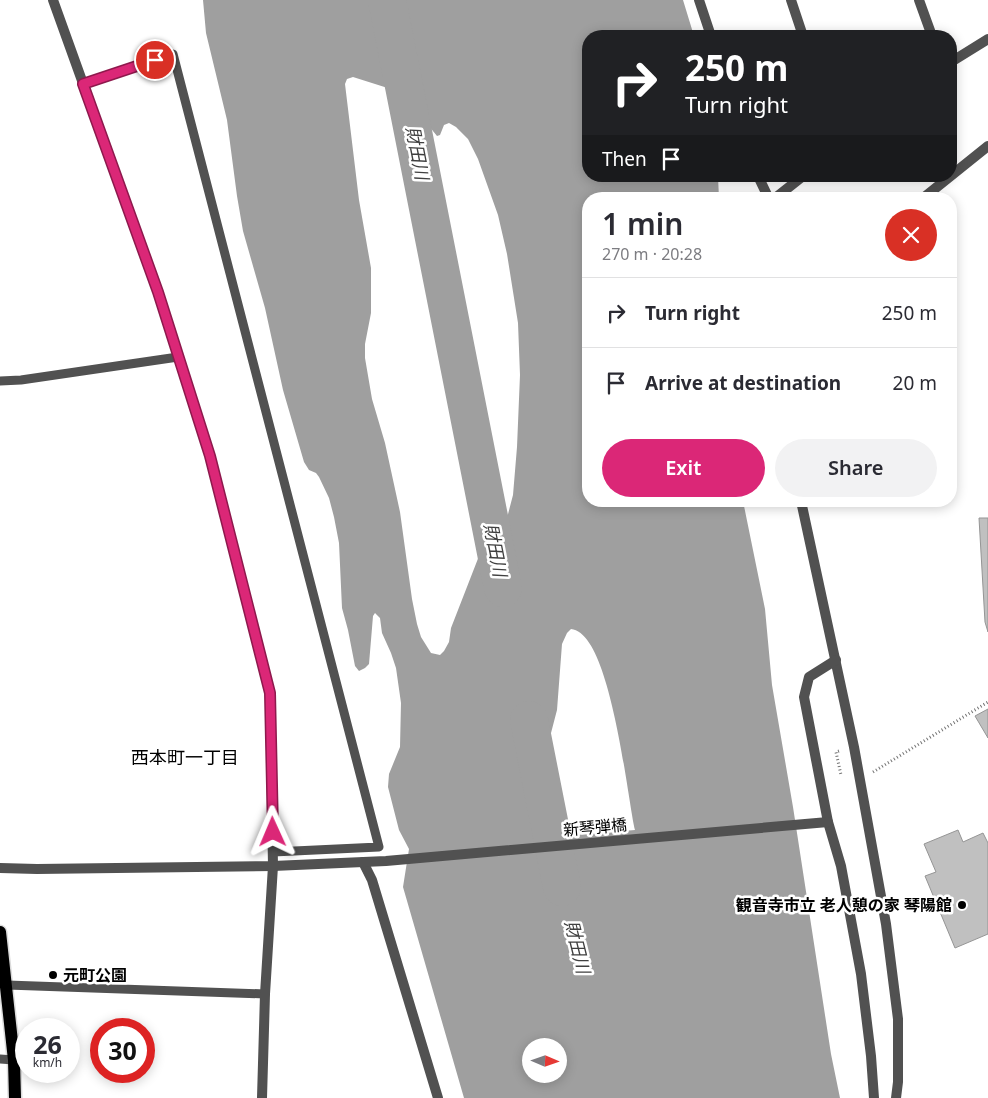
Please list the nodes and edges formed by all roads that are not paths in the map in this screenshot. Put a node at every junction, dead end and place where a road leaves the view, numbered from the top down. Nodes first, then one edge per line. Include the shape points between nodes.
1 (53, 0) edge
2 (699, 0) edge
3 (791, 0) edge
4 (919, 0) edge
5 (710, 30) edge
6 (801, 30) edge
7 (930, 30) edge
8 (988, 39) edge
9 (957, 58) edge
10 (83, 84) junction
11 (988, 146) edge
12 (957, 171) edge
13 (795, 182) edge
14 (943, 182) edge
15 (783, 192) edge
16 (931, 192) edge
17 (178, 357) junction
18 (0, 381) edge
19 (803, 507) edge
20 (836, 660) junction
21 (828, 822) junction
22 (273, 852) junction
23 (363, 862) junction
24 (273, 866) junction
25 (0, 868) edge
26 (0, 932) edge
27 (7, 985) junction
28 (266, 994) junction
29 (0, 1059) edge
30 (14, 1060) junction
31 (15, 1098) edge
32 (262, 1098) edge
33 (438, 1098) edge
34 (874, 1098) edge
35 (896, 1098) edge

1 - 10 street
2 - 5 street
3 - 6 street
4 - 7 street
8 - 9 street
10 - 17 street
10 - 22 lane via 173,54 379,847
11 - 12 street
13 - 15 street
14 - 16 street
17 - 18 lane
17 - 22 street via 210,456 270,693
19 - 20 street
20 - 21 street via 809,677 804,697
20 - 35 street via 886,924 898,1019
21 - 23 street, 新琴弾橋
21 - 34 street via 841,866 861,974
22 - 24 street
23 - 24 street, 新琴弾橋
23 - 33 street via 372,880
24 - 25 street, 新琴弾橋
24 - 28 street
26 - 27 main road
27 - 28 lane
27 - 30 main road
28 - 32 street
29 - 30 lane
30 - 31 main road

